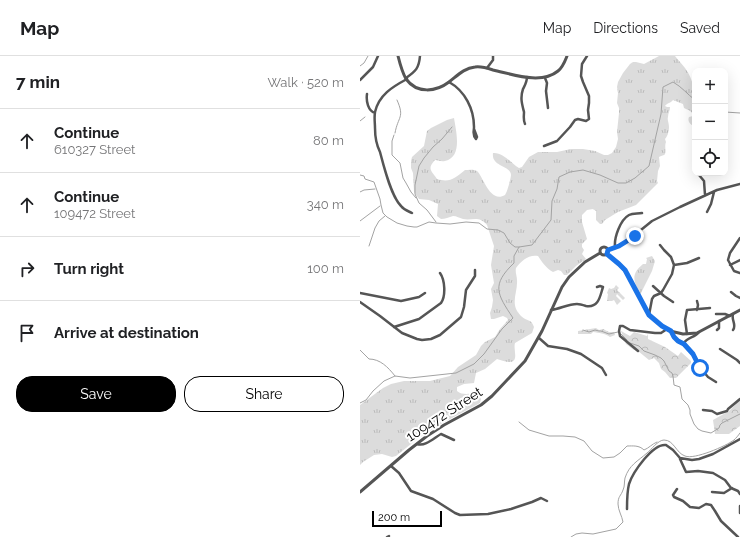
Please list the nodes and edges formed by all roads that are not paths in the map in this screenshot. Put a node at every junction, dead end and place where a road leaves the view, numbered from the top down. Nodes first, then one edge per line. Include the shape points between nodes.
1 (378, 56) edge
2 (398, 56) edge
3 (420, 56) edge
4 (493, 56) edge
5 (567, 56) edge
6 (587, 56) edge
7 (487, 68) junction
8 (527, 77) junction
9 (545, 78) junction
10 (406, 79) junction
11 (360, 80) edge
12 (449, 82) junction
13 (367, 94) dead end
14 (548, 108) dead end
15 (375, 113) junction
16 (525, 124) dead end
17 (474, 129) dead end
18 (544, 146) dead end
19 (699, 176) edge
20 (740, 184) edge
21 (714, 191) junction
22 (705, 195) junction
23 (642, 212) dead end
24 (707, 212) dead end
25 (412, 213) dead end
26 (740, 238) edge
27 (660, 245) dead end
28 (615, 247) junction
29 (608, 250) junction
30 (600, 253) junction
31 (607, 254) junction
32 (699, 258) dead end
33 (740, 260) edge
34 (674, 265) junction
35 (730, 265) junction
36 (475, 270) dead end
37 (440, 273) dead end
38 (740, 273) edge
39 (653, 286) dead end
40 (597, 287) dead end
41 (731, 292) dead end
42 (360, 293) edge
43 (425, 293) dead end
44 (661, 293) junction
45 (740, 298) edge
46 (697, 301) dead end
47 (360, 302) edge
48 (673, 302) dead end
49 (710, 308) dead end
50 (551, 310) junction
51 (697, 310) junction
52 (740, 310) edge
53 (716, 314) dead end
54 (649, 315) junction
55 (732, 315) junction
56 (719, 322) junction
57 (394, 327) junction
58 (669, 330) junction
59 (717, 330) dead end
60 (733, 330) dead end
61 (699, 332) junction
62 (687, 334) junction
63 (539, 338) junction
64 (684, 344) junction
65 (720, 349) dead end
66 (638, 351) dead end
67 (740, 363) edge
68 (606, 375) dead end
69 (716, 382) dead end
70 (740, 399) edge
71 (703, 410) dead end
72 (740, 439) edge
73 (454, 440) dead end
74 (416, 444) junction
75 (680, 458) junction
76 (391, 466) junction
77 (732, 488) junction
78 (677, 489) dead end
79 (360, 492) edge
80 (712, 492) dead end
81 (740, 494) edge
82 (547, 501) dead end
83 (740, 506) edge
84 (627, 509) dead end
85 (740, 513) edge
86 (738, 537) edge

1 - 11 street via 373,67
2 - 10 street
3 - 10 street via 416,70
4 - 7 street
5 - 9 street via 562,68
6 - 18 street via 582,64 581,76 589,96 589,119 575,120 557,141
7 - 8 street
7 - 12 street via 469,68
8 - 9 street
8 - 16 street via 521,101
9 - 14 street
10 - 12 street via 417,88 431,90
10 - 15 street via 386,92
12 - 17 street via 459,89 466,99
13 - 15 street via 370,110
15 - 25 street via 376,142 392,188 402,207
19 - 22 street via 704,181
20 - 21 street
21 - 22 street
21 - 24 street
22 - 28 street via 652,221
23 - 28 street via 632,214 623,220
26 - 35 street via 729,255
27 - 34 street via 671,256
28 - 29 street
29 - 30 street via 603,248
29 - 31 street
30 - 31 street
30 - 50 street, 109472 Street via 569,276
31 - 54 street via 625,270
32 - 34 street
33 - 35 street
34 - 44 street
35 - 38 street via 735,272
36 - 57 street via 475,276 466,290 461,317 440,335 422,340 402,333
37 - 57 street via 444,283 441,303 419,319
39 - 44 street
40 - 50 street via 603,286 600,299 594,305 576,304
41 - 45 street
42 - 43 street via 401,301
44 - 48 street
44 - 54 street via 652,299
46 - 51 street
47 - 57 street
49 - 51 street
50 - 63 street, 109472 Street
51 - 62 street via 687,310
52 - 55 street
53 - 55 street
54 - 58 street
55 - 56 street
55 - 60 street via 735,326
56 - 59 street
56 - 61 street
58 - 62 street
58 - 64 street
58 - 66 street via 655,333 620,326 620,336
61 - 62 street
61 - 64 street
63 - 68 street via 548,346 581,354 601,367
63 - 74 street, 109472 Street via 521,366 486,401
64 - 69 street via 703,372
65 - 67 street
70 - 71 street via 727,411 717,414
72 - 75 street via 699,459
73 - 74 street via 441,434 420,446
74 - 76 street, 109472 Street
75 - 77 street via 686,472 713,474 725,480
75 - 84 street via 666,445 654,449 632,478 628,489
76 - 79 street, 109472 Street
76 - 82 street via 411,491 432,499 460,515 488,514 541,498
77 - 80 street via 724,493
77 - 81 street
78 - 86 street via 673,496 688,506 699,508 706,504 710,505 721,521
83 - 85 street

